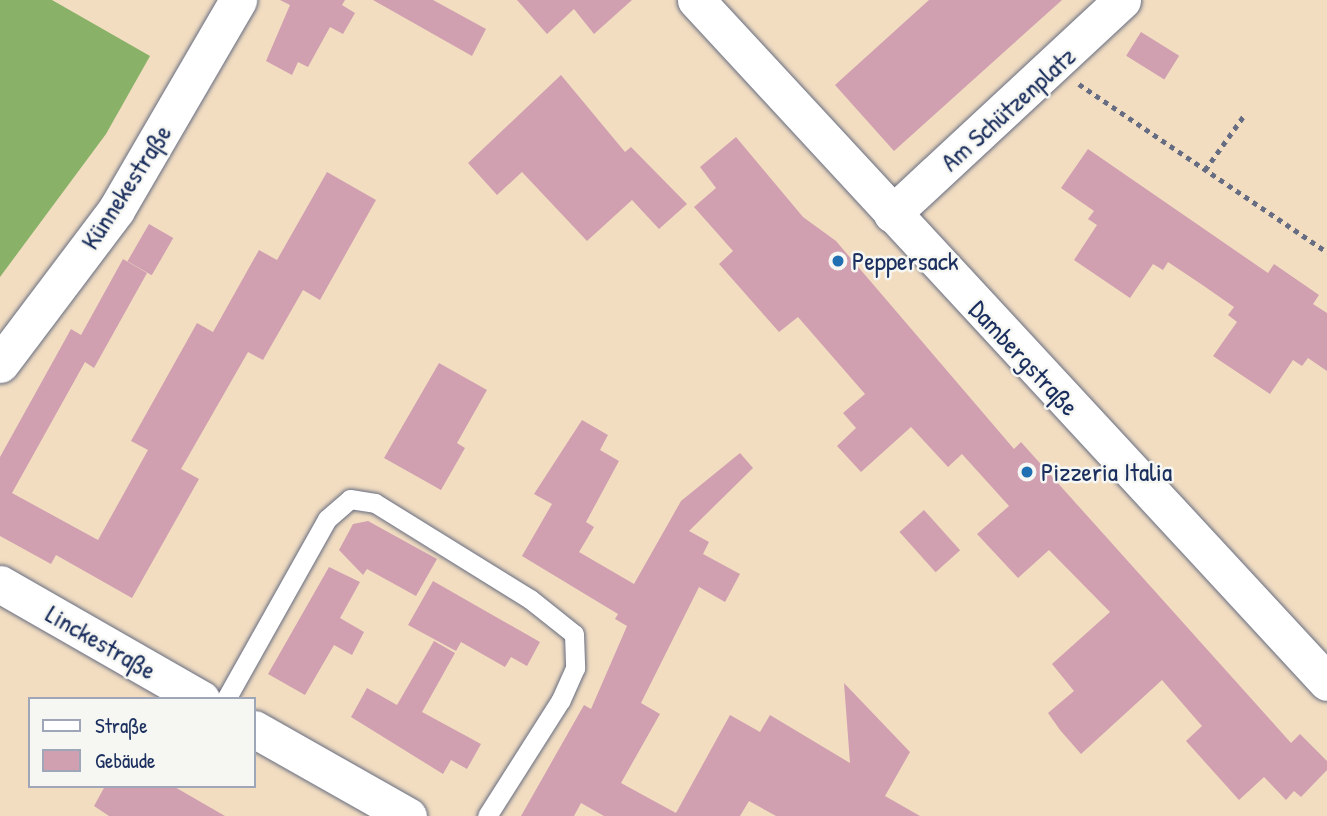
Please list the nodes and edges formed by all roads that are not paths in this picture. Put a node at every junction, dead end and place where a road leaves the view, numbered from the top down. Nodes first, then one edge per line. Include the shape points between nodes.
1 (238, 0) edge
2 (696, 0) edge
3 (1122, 0) edge
4 (892, 214) junction
5 (0, 364) edge
6 (0, 584) edge
7 (1327, 682) edge
8 (198, 697) edge
9 (227, 697) edge
10 (256, 730) edge
11 (408, 816) edge
12 (487, 816) edge

1 - 5 street, Künnekestraße via 116,210
2 - 4 street, Dambergstraße
3 - 4 street, Am Schützenplatz via 1055,68
4 - 7 street, Dambergstraße
6 - 8 street, Linckestraße
9 - 12 lane via 327,519 350,499 375,503 530,599 574,634 575,668 560,701
10 - 11 street

